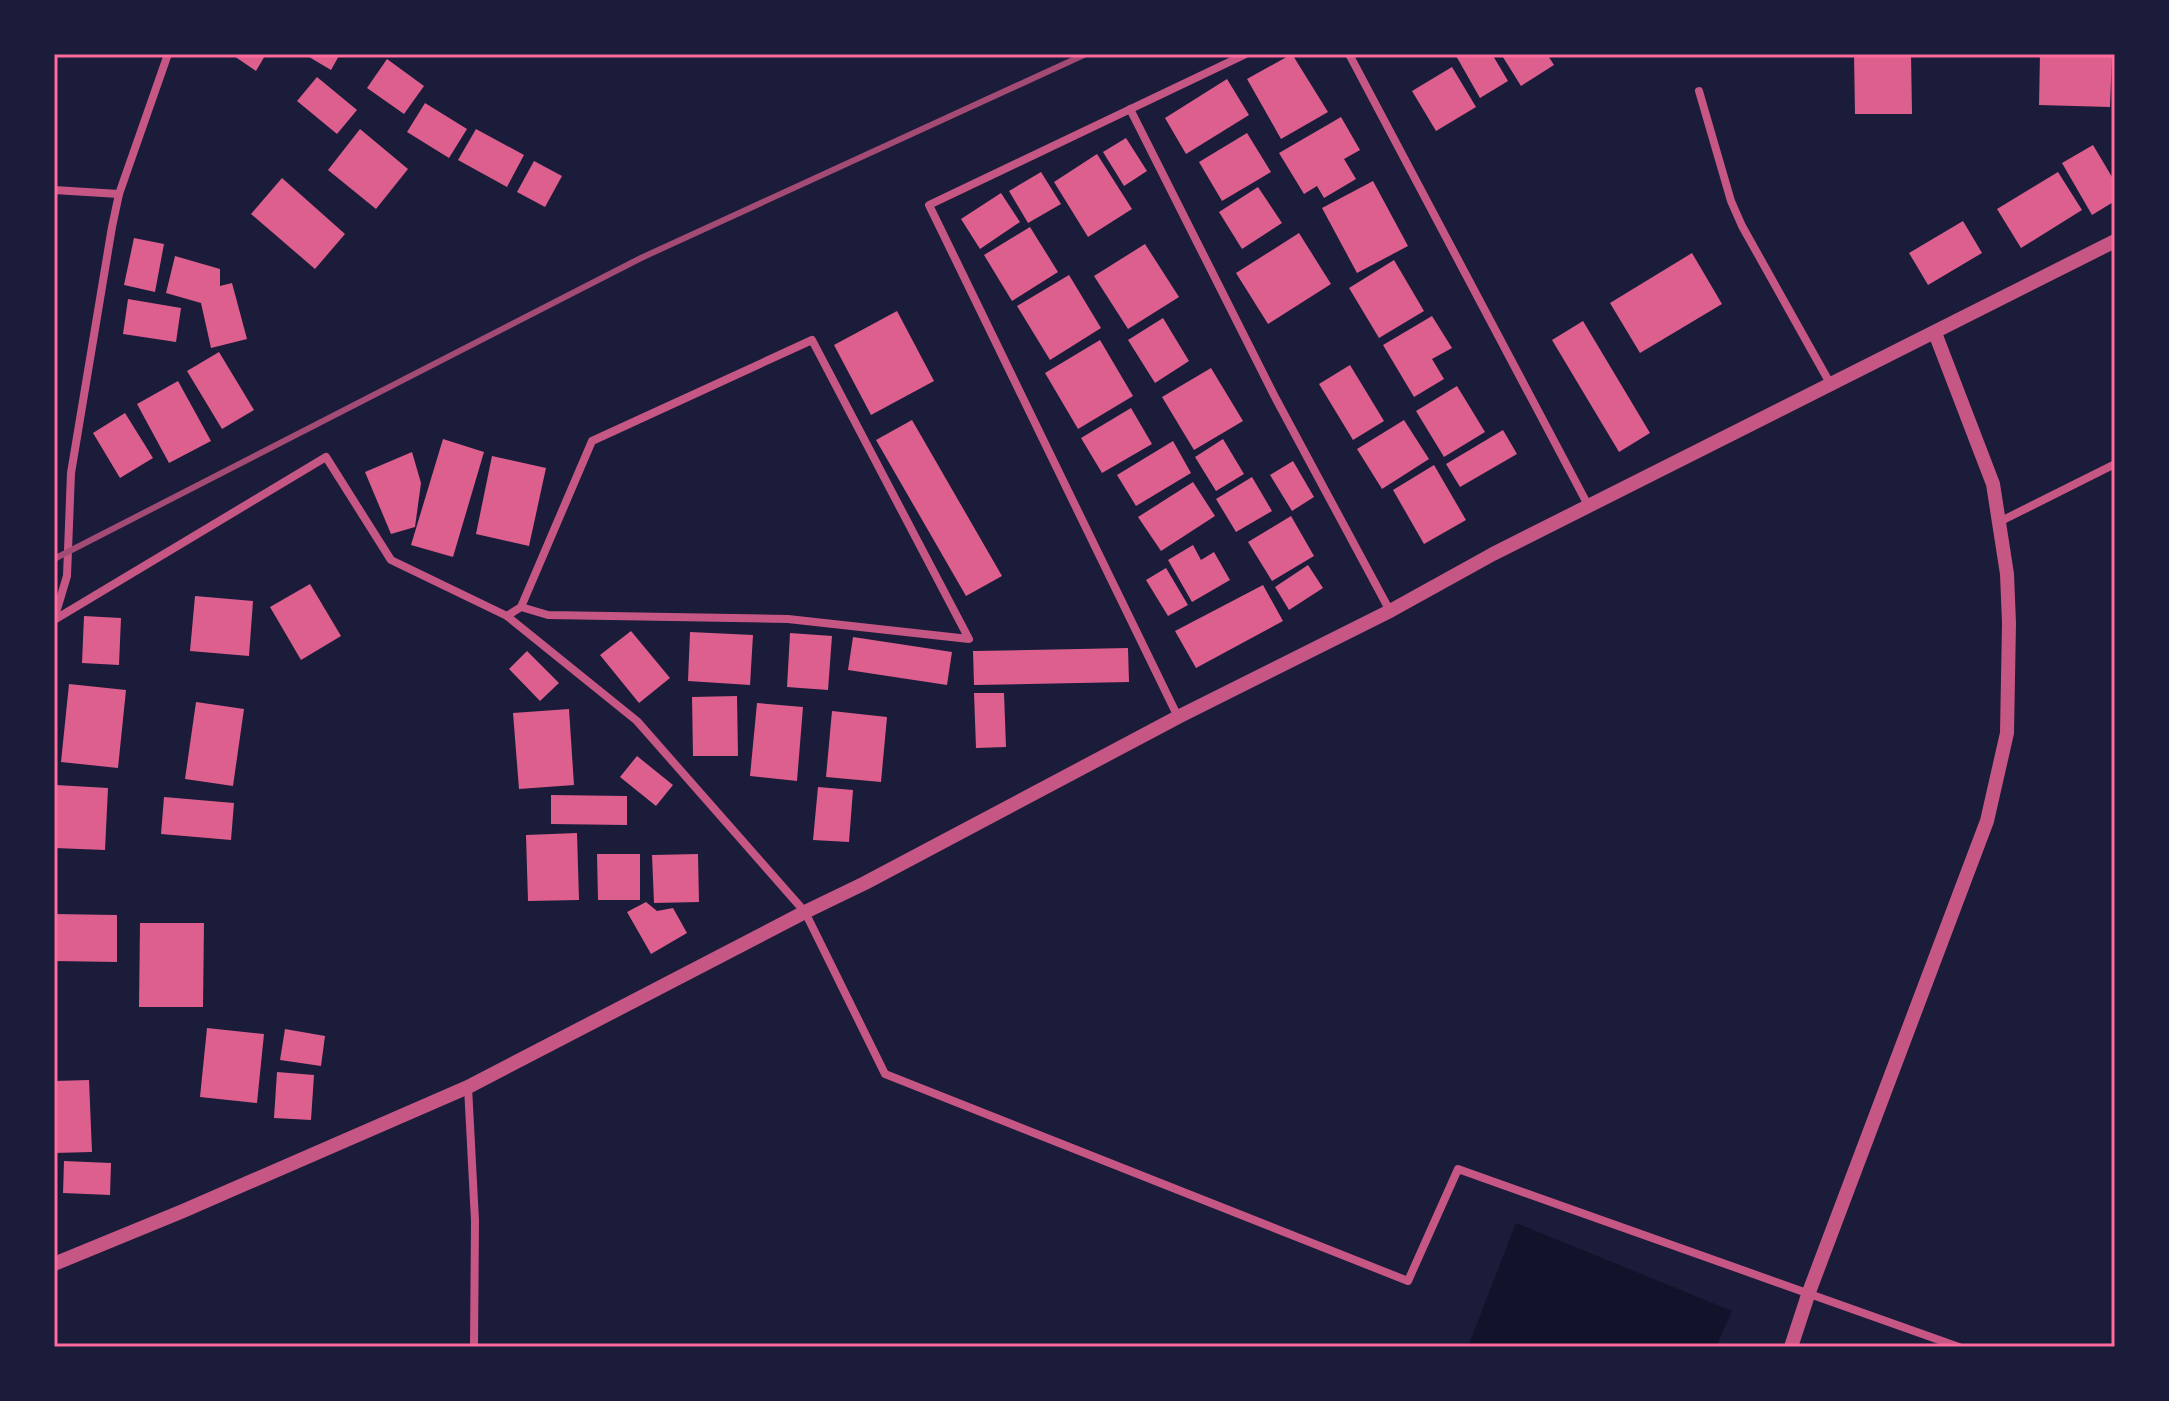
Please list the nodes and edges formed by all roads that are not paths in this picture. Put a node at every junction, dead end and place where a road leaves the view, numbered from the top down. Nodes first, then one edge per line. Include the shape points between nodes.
1 (168, 54) edge
2 (1246, 54) edge
3 (1349, 54) edge
4 (1699, 91) dead end
5 (1130, 109) junction
6 (54, 190) edge
7 (119, 194) junction
8 (2115, 241) edge
9 (1935, 333) junction
10 (1831, 385) junction
11 (2115, 464) edge
12 (1589, 507) junction
13 (1999, 522) junction
14 (521, 607) junction
15 (1390, 611) junction
16 (507, 616) junction
17 (1178, 717) junction
18 (805, 912) junction
19 (468, 1087) junction
20 (54, 1264) edge
21 (1809, 1292) junction
22 (474, 1347) edge
23 (1791, 1347) edge
24 (1959, 1347) edge

1 - 7 street
2 - 5 street
3 - 12 street
4 - 10 street via 1742,226
5 - 15 street
5 - 17 street via 929,205
6 - 7 street
7 - 16 street via 71,473 67,576 54,620 326,457 391,560
8 - 9 street
9 - 10 street
9 - 13 street via 1993,484
10 - 12 street
11 - 13 street
12 - 15 street
13 - 21 street via 2007,574 2007,733 1987,821
14 - 14 street via 592,441 812,340 969,639 788,619 548,615
14 - 16 street
15 - 17 street
16 - 18 street via 637,721
17 - 18 street
18 - 19 street
18 - 21 street via 885,1074 1408,1281 1458,1169
19 - 20 street
19 - 22 street
21 - 23 street
21 - 24 street

